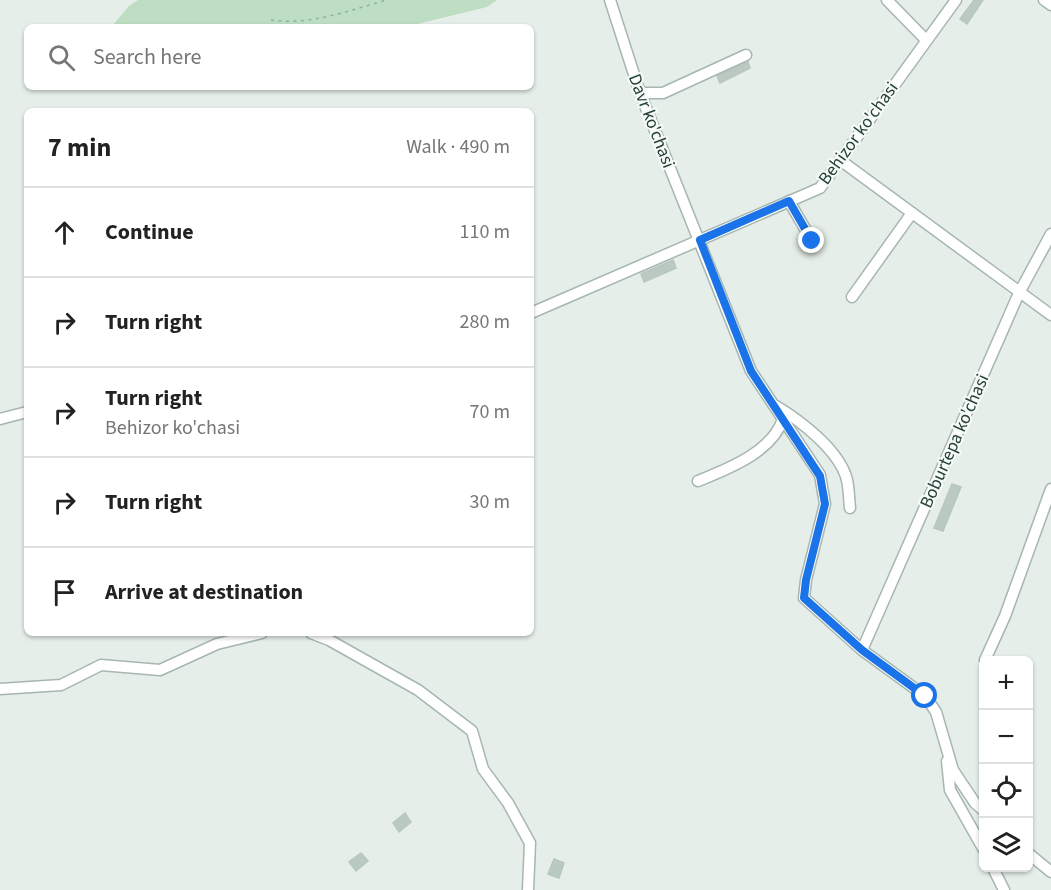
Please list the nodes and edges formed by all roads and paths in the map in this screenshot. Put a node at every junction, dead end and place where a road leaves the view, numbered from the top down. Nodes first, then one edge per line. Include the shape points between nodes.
1 (387, 0) edge
2 (610, 0) edge
3 (887, 0) edge
4 (956, 0) edge
5 (1044, 0) edge
6 (1051, 5) edge
7 (272, 20) dead end
8 (926, 40) junction
9 (746, 55) dead end
10 (640, 93) junction
11 (840, 160) junction
12 (789, 201) junction
13 (912, 213) junction
14 (1051, 234) edge
15 (700, 240) junction
16 (812, 241) dead end
17 (1020, 293) junction
18 (852, 297) dead end
19 (534, 312) edge
20 (1051, 315) edge
21 (774, 405) junction
22 (24, 413) edge
23 (0, 419) edge
24 (783, 419) junction
25 (698, 481) dead end
26 (1051, 489) edge
27 (850, 508) dead end
28 (250, 636) edge
29 (319, 636) edge
30 (862, 650) junction
31 (987, 656) edge
32 (0, 689) edge
33 (949, 755) junction
34 (979, 807) edge
35 (979, 841) edge
36 (1033, 856) edge
37 (995, 872) edge
38 (1051, 872) edge
39 (528, 890) edge
40 (1004, 890) edge

1 - 7 path via 313,19 289,23
2 - 10 street, Davr ko'chasi
3 - 8 street
4 - 8 street, Behizor ko'chasi
5 - 6 street
8 - 11 street, Behizor ko'chasi
9 - 10 street via 663,93
10 - 15 street, Davr ko'chasi
11 - 12 street, Behizor ko'chasi via 820,188
11 - 13 street
12 - 15 street, Behizor ko'chasi
12 - 16 street
13 - 17 street
13 - 18 street
14 - 17 street, Boburtepa ko'chasi
15 - 19 street, Behizor ko'chasi
15 - 21 street, Davr ko'chasi via 751,371
17 - 20 street
17 - 30 street, Boburtepa ko'chasi
21 - 24 street, Davr ko'chasi
21 - 27 street via 800,420 836,461 847,478
22 - 23 street
24 - 25 street via 778,433 766,444 725,471
24 - 30 street, Davr ko'chasi via 820,476 825,504 804,598
26 - 31 street
28 - 32 street via 217,644 160,670 101,665 61,685
29 - 39 street via 418,690 472,731 483,769 508,802 530,843
30 - 33 street via 925,696 936,712
33 - 34 street via 953,770
33 - 35 street via 945,765 950,790
36 - 38 street
37 - 40 street

